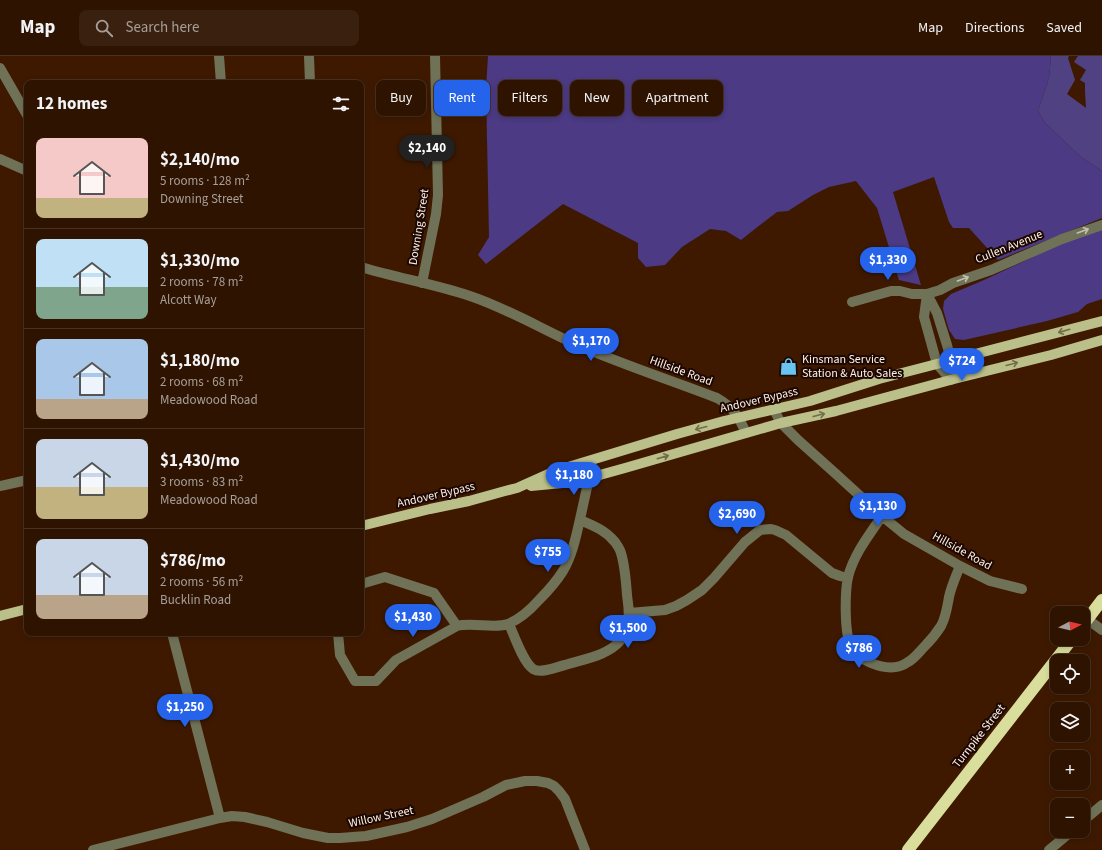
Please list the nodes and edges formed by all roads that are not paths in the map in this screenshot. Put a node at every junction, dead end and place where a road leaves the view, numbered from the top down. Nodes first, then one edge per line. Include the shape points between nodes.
1 (219, 56) edge
2 (309, 56) edge
3 (435, 56) edge
4 (0, 68) edge
5 (221, 80) edge
6 (310, 80) edge
7 (24, 110) edge
8 (0, 159) edge
9 (24, 170) edge
10 (1102, 224) edge
11 (364, 268) edge
12 (422, 283) junction
13 (927, 294) junction
14 (852, 302) dead end
15 (1102, 321) edge
16 (1102, 340) edge
17 (951, 360) junction
18 (937, 364) junction
19 (951, 380) junction
20 (774, 410) junction
21 (739, 418) junction
22 (781, 423) junction
23 (746, 433) junction
24 (589, 478) junction
25 (24, 481) edge
26 (0, 486) edge
27 (517, 488) junction
28 (882, 516) junction
29 (580, 520) junction
30 (364, 525) edge
31 (960, 566) junction
32 (848, 578) junction
33 (364, 583) edge
34 (1022, 589) dead end
35 (1102, 600) edge
36 (24, 610) edge
37 (629, 613) junction
38 (0, 616) edge
39 (1090, 616) edge
40 (509, 624) junction
41 (1090, 624) edge
42 (457, 626) junction
43 (1102, 630) edge
44 (173, 636) edge
45 (338, 636) edge
46 (1067, 646) edge
47 (1102, 805) edge
48 (1090, 815) edge
49 (220, 818) junction
50 (1064, 838) edge
51 (92, 850) edge
52 (585, 850) edge
53 (908, 850) edge
54 (1049, 850) edge

1 - 5 street
2 - 6 street
3 - 12 street, Downing Street via 438,190 436,214
4 - 7 street
8 - 9 street
13 -> 10 street, Cullen Avenue
11 - 12 street, Hillside Road
12 - 21 street, Hillside Road via 471,296 577,344 717,398 726,403
13 - 14 street via 891,291
13 - 17 street via 937,313
13 - 18 street via 924,317
15 -> 17 main road, Andover Bypass
19 -> 16 main road, Andover Bypass
17 - 18 main road, Andover Bypass
17 - 19 street
18 - 19 street
18 - 20 main road, Andover Bypass
22 -> 19 main road, Andover Bypass
20 - 21 main road, Andover Bypass
20 - 22 street, Hillside Road
21 - 23 street, Hillside Road
21 -> 27 main road, Andover Bypass via 555,471
22 - 23 main road, Andover Bypass
22 - 28 street, Hillside Road
24 -> 23 main road, Andover Bypass
24 - 27 main road, Andover Bypass
24 - 29 street
25 - 26 street
27 - 30 main road, Andover Bypass
28 - 31 street, Hillside Road via 904,534
28 - 32 street via 857,554
29 - 37 street via 599,528 620,551
29 - 40 street via 563,572 534,605
31 - 32 street via 947,611 933,638 909,662 888,668 868,662 858,656 851,646 846,622
31 - 34 street, Hillside Road via 990,581
32 - 37 street via 832,573 786,535 770,529 760,530 745,542 702,590 687,600 666,610
33 - 42 street via 385,577 434,592
35 - 39 highway
36 - 38 main road
37 - 40 street via 626,630 620,641 611,649 538,671 526,662
40 - 42 street
41 - 43 street
42 - 45 street via 396,660 376,681 355,681 340,655
44 - 49 street
46 - 53 highway, Turnpike Street
47 - 48 street
49 - 51 street, Willow Street
49 - 52 street, Willow Street via 245,817 328,838 366,836 432,819 506,785 537,781 554,786 565,799
50 - 54 street

